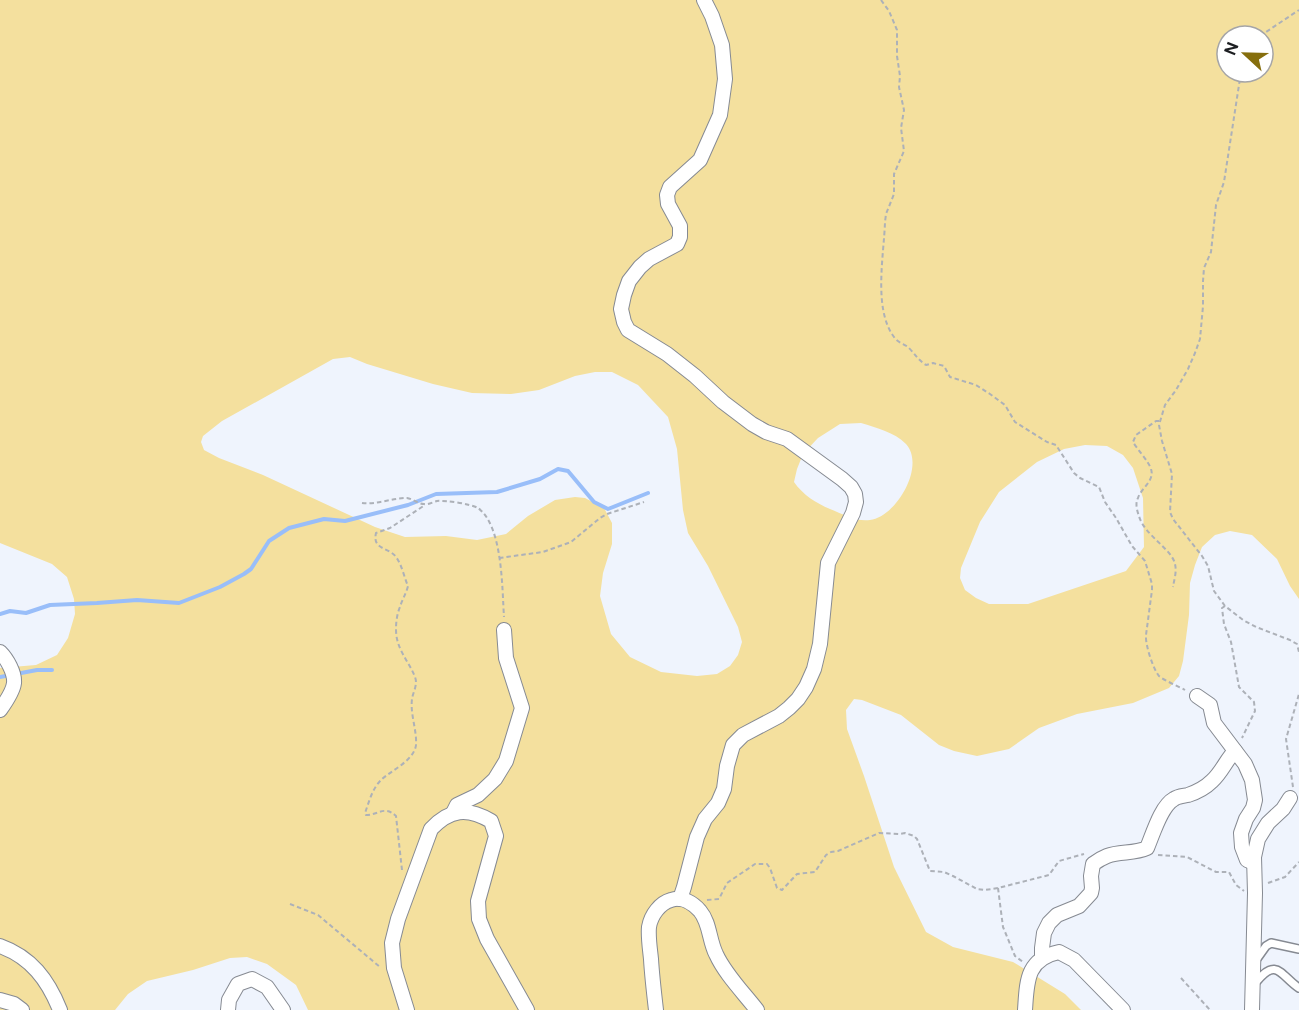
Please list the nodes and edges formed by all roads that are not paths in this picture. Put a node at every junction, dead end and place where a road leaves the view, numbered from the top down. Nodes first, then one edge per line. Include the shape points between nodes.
1 (704, 0) edge
2 (504, 630) road end
3 (0, 652) edge
4 (1197, 696) road end
5 (0, 710) edge
6 (1235, 751) junction
7 (1290, 798) road end
8 (453, 813) junction
9 (1254, 863) junction
10 (680, 899) junction
11 (0, 946) edge
12 (1299, 949) edge
13 (1042, 958) junction
14 (1252, 962) junction
15 (1252, 982) junction
16 (1299, 988) edge
17 (0, 1000) edge
18 (22, 1010) edge
19 (60, 1010) edge
20 (228, 1010) edge
21 (283, 1010) edge
22 (407, 1010) edge
23 (527, 1010) edge
24 (656, 1010) edge
25 (757, 1010) edge
26 (1025, 1010) edge
27 (1123, 1010) edge
28 (1252, 1010) edge

1 - 10 street via 722,45 725,79 720,115 700,160 670,187 667,195 680,226 677,244 649,259 629,281 621,309 624,321 628,330 667,354 752,424 787,439 842,478 851,487 856,502 828,563 814,669 789,708 733,745 724,789 697,837
2 - 8 street via 506,658 522,708 506,760 495,779 478,795 457,805
3 - 5 street via 14,684
4 - 6 street via 1210,705 1214,723
6 - 9 street via 1245,764 1255,793 1241,833 1247,860
6 - 13 street via 1213,781 1171,801 1147,848 1108,855 1093,864 1091,893 1080,906 1057,915 1049,923
7 - 9 street via 1258,839
8 - 22 street via 431,829 392,943
8 - 23 street via 471,812 491,821 496,836 478,901 479,919
9 - 14 street
10 - 24 street via 664,903 649,925
10 - 25 street via 693,904 701,913 714,951
11 - 19 street via 19,954 39,972
12 - 14 lane via 1272,943
13 - 26 street via 1027,981
13 - 27 street via 1059,952 1074,960
14 - 15 street
15 - 16 lane via 1275,969
15 - 28 street
17 - 18 street
20 - 21 street via 228,1000 238,984 252,980 267,987

